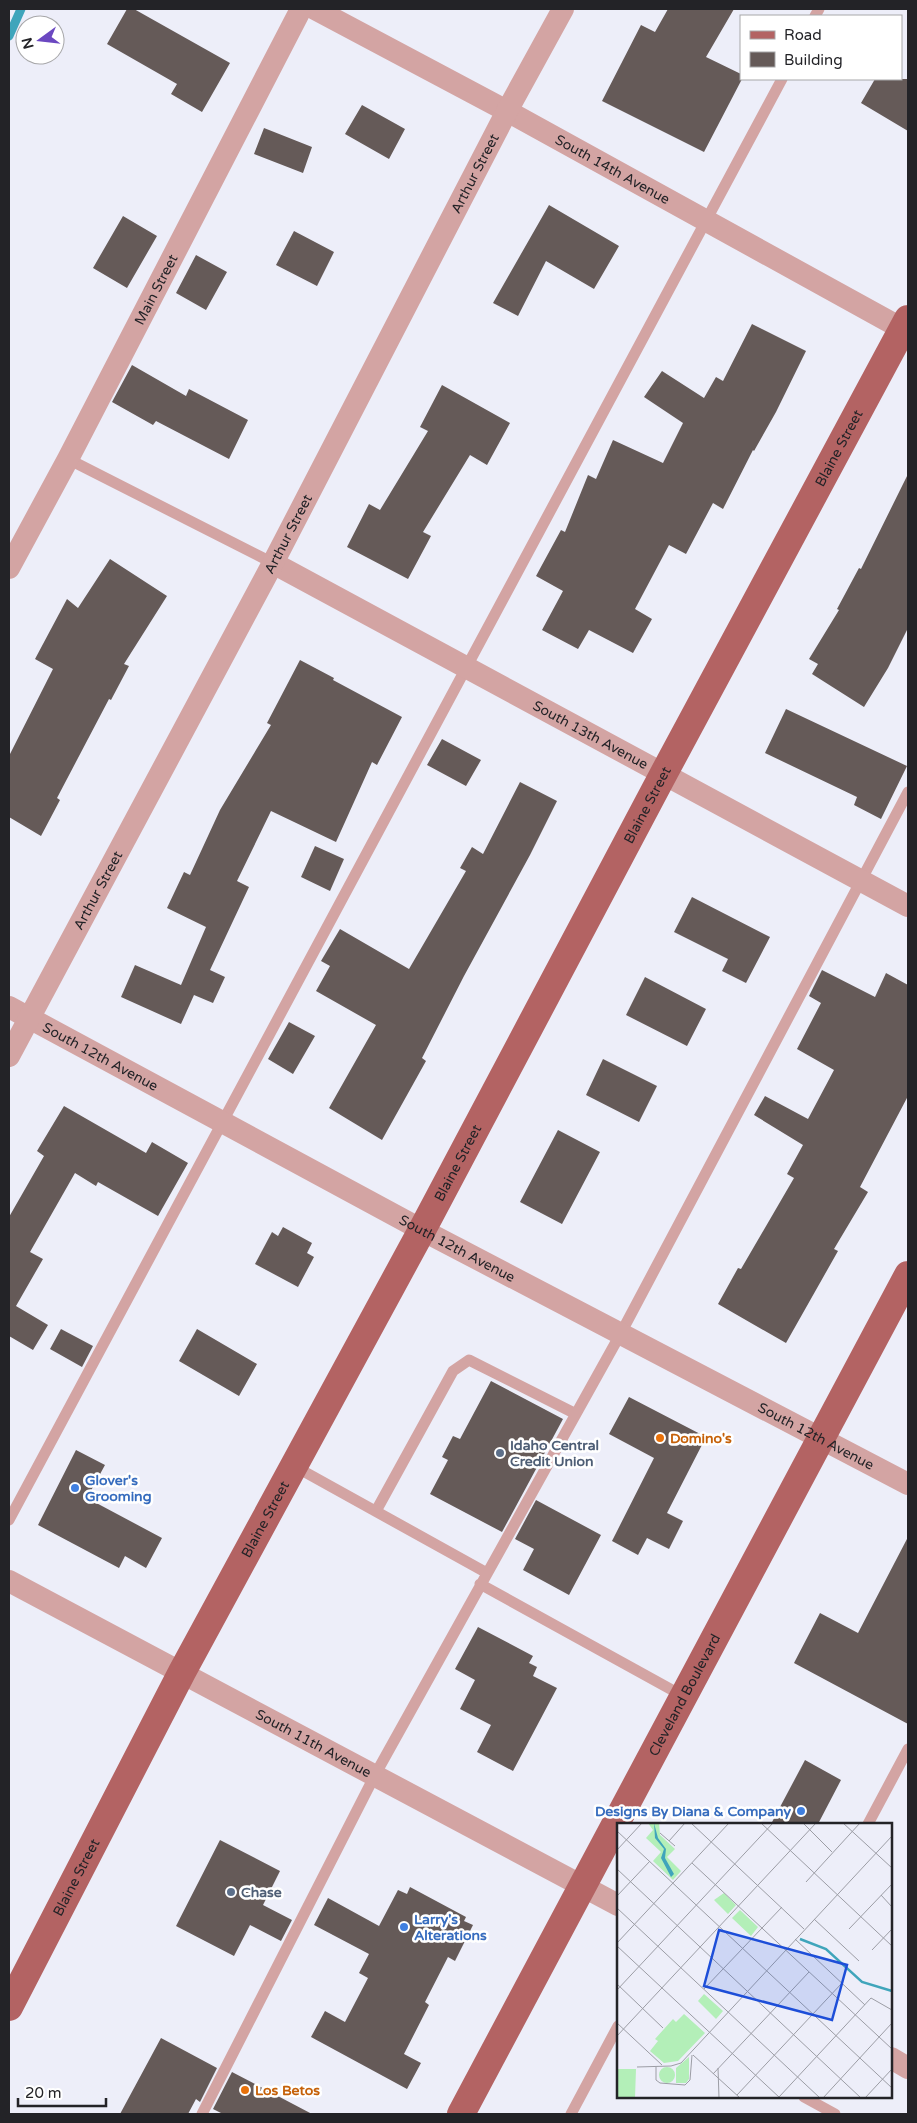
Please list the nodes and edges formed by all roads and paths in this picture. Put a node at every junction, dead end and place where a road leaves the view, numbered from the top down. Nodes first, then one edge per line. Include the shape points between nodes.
1 (301, 9) edge
2 (315, 9) edge
3 (563, 9) edge
4 (781, 80) edge
5 (507, 111) junction
6 (707, 221) junction
7 (907, 327) edge
8 (68, 459) junction
9 (273, 563) junction
10 (9, 568) edge
11 (468, 668) junction
12 (664, 774) junction
13 (908, 792) edge
14 (862, 881) junction
15 (908, 906) edge
16 (9, 1007) edge
17 (30, 1018) junction
18 (9, 1056) edge
19 (221, 1121) junction
20 (422, 1230) junction
21 (908, 1275) edge
22 (621, 1333) junction
23 (576, 1414) junction
24 (820, 1437) junction
25 (293, 1466) junction
26 (908, 1484) edge
27 (376, 1512) junction
28 (9, 1520) edge
29 (487, 1573) junction
30 (9, 1581) edge
31 (480, 1584) junction
32 (182, 1672) junction
33 (683, 1696) junction
34 (908, 1749) edge
35 (375, 1774) junction
36 (869, 1823) edge
37 (583, 1885) junction
38 (617, 1904) edge
39 (9, 2007) edge
40 (617, 2028) edge
41 (892, 2059) edge
42 (908, 2068) edge
43 (806, 2098) edge
44 (202, 2114) edge
45 (460, 2114) edge
46 (571, 2114) edge
47 (835, 2114) edge

1 - 8 street, Main Street
2 - 5 street, South 14th Avenue
3 - 5 street, Arthur Street
4 - 6 lane
5 - 6 street, South 14th Avenue
5 - 9 street, Arthur Street
6 - 7 street, South 14th Avenue
6 - 11 lane
7 - 12 main road, Blaine Street
8 - 9 lane
8 - 10 street, Main Street
9 - 11 street, South 13th Avenue
9 - 17 street, Arthur Street
11 - 12 street, South 13th Avenue
11 - 19 lane
12 - 14 street, South 13th Avenue
12 - 20 main road, Blaine Street
13 - 14 lane
14 - 15 street, South 13th Avenue
14 - 22 lane
16 - 17 street, South 12th Avenue
17 - 18 street, Arthur Street
17 - 19 street, South 12th Avenue
19 - 20 street, South 12th Avenue
19 - 28 lane
20 - 22 street, South 12th Avenue
20 - 25 main road, Blaine Street
21 - 24 main road, Cleveland Boulevard
22 - 23 lane
22 - 24 street, South 12th Avenue
23 - 27 lane via 469,1360 453,1370
23 - 29 lane
24 - 26 street, South 12th Avenue
24 - 33 main road, Cleveland Boulevard
25 - 27 lane
25 - 32 main road, Blaine Street
27 - 29 lane
29 - 31 lane
30 - 32 street, South 11th Avenue
31 - 33 lane
31 - 35 lane
32 - 35 street, South 11th Avenue
32 - 39 main road, Blaine Street
33 - 37 main road, Cleveland Boulevard
34 - 36 lane
35 - 37 street, South 11th Avenue
35 - 44 lane
37 - 38 street, South 11th Avenue
37 - 45 main road, Cleveland Boulevard
40 - 46 lane
41 - 42 street
43 - 47 lane

